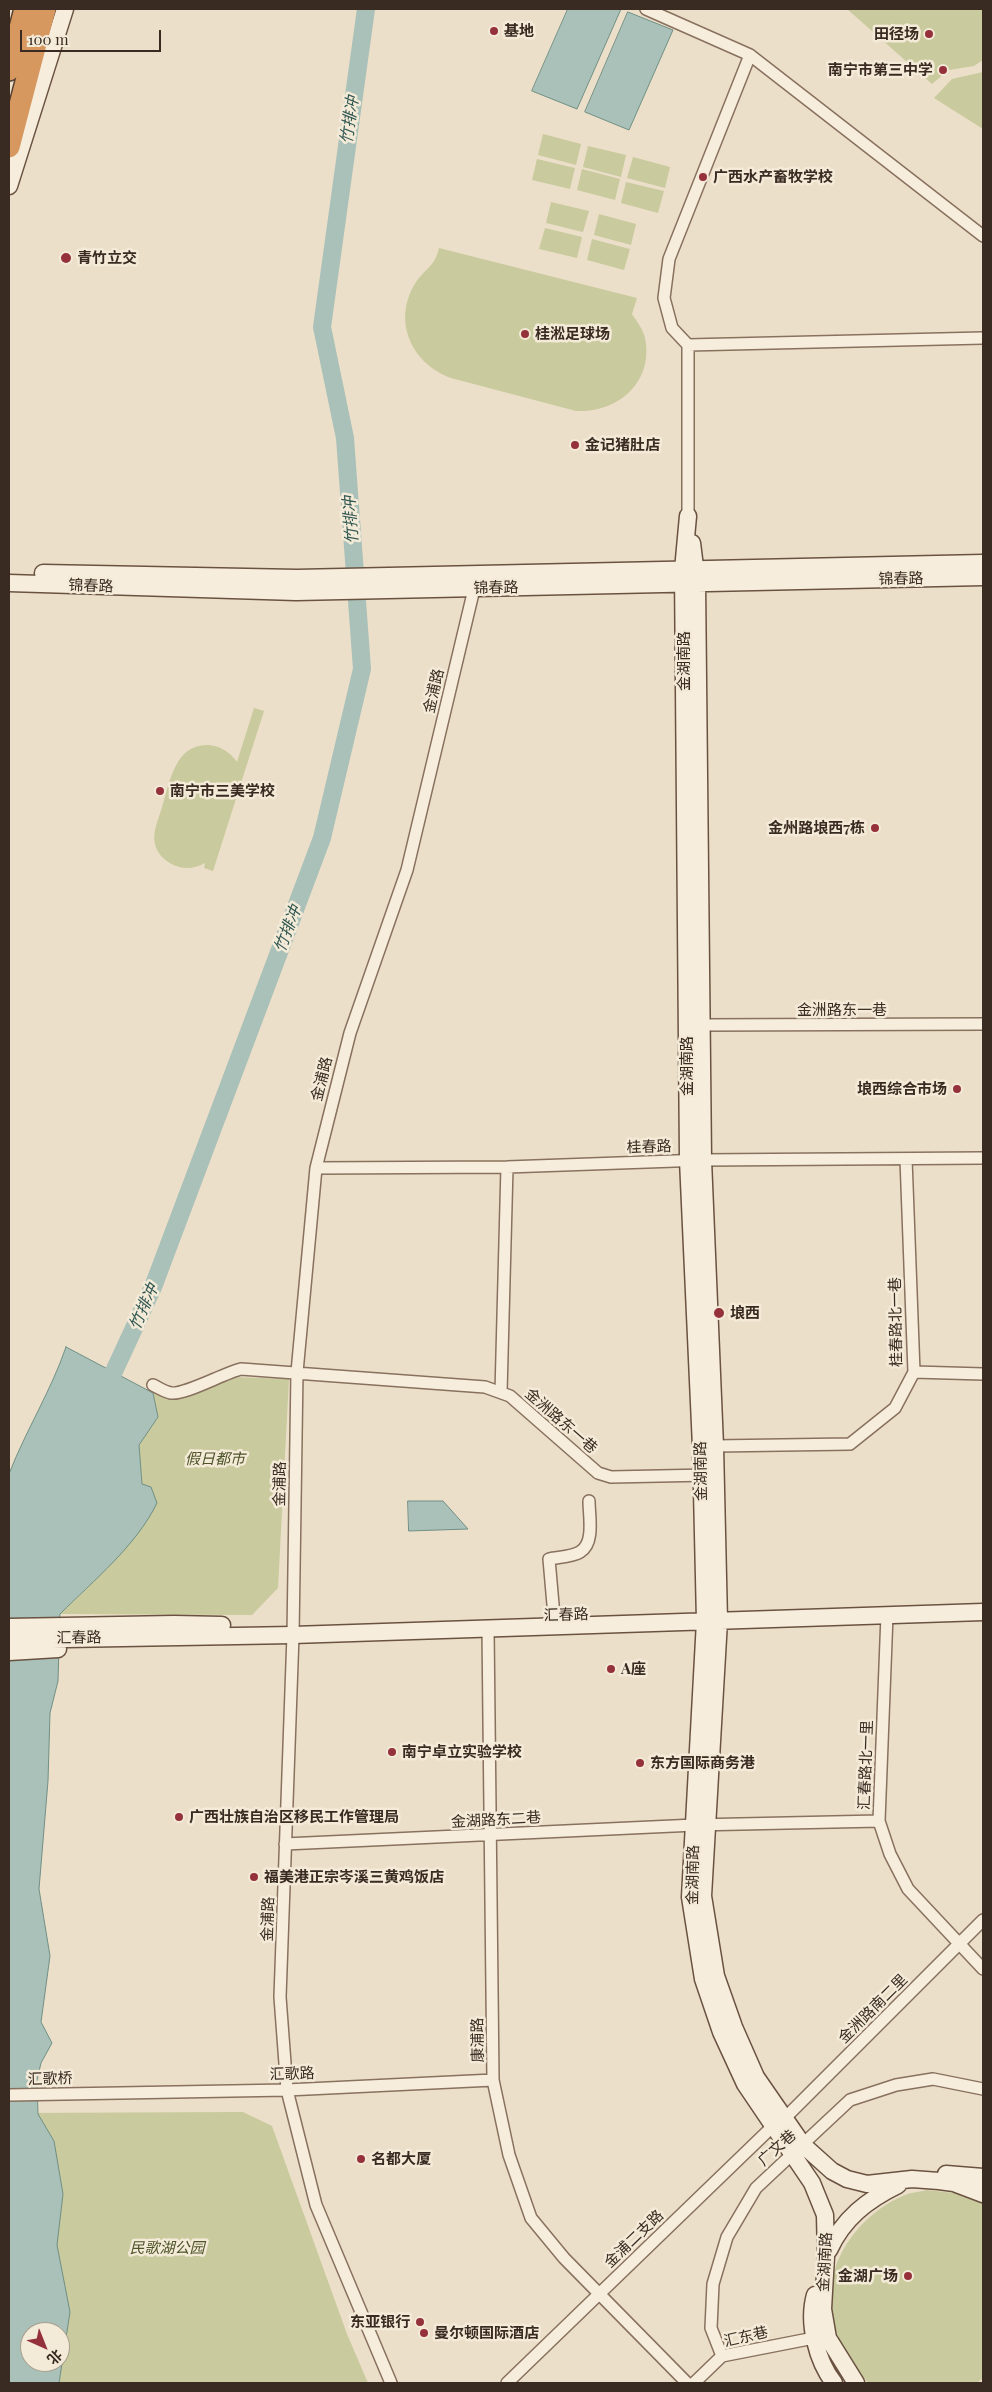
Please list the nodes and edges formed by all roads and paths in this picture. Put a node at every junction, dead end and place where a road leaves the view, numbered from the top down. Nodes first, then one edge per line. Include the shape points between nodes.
1 (25, 9) edge
2 (45, 9) edge
3 (64, 9) edge
4 (646, 9) edge
5 (750, 55) junction
6 (9, 70) edge
7 (9, 147) edge
8 (9, 186) edge
9 (983, 236) edge
10 (983, 338) edge
11 (688, 346) junction
12 (688, 516) joint
13 (983, 563) edge
14 (9, 572) edge
15 (690, 577) junction
16 (983, 577) edge
17 (434, 582) junction
18 (9, 583) edge
19 (296, 585) junction
20 (474, 589) junction
21 (983, 1024) edge
22 (702, 1025) junction
23 (983, 1158) edge
24 (906, 1159) junction
25 (695, 1160) junction
26 (507, 1167) junction
27 (316, 1168) junction
28 (297, 1372) junction
29 (914, 1372) junction
30 (983, 1374) edge
31 (153, 1385) dead end
32 (501, 1392) junction
33 (714, 1446) junction
34 (708, 1475) junction
35 (589, 1501) dead end
36 (983, 1602) edge
37 (983, 1612) edge
38 (887, 1615) junction
39 (554, 1616) junction
40 (712, 1616) junction
41 (9, 1627) edge
42 (488, 1628) junction
43 (293, 1630) junction
44 (222, 1631) junction
45 (9, 1640) edge
46 (9, 1652) edge
47 (879, 1821) junction
48 (702, 1825) junction
49 (490, 1835) junction
50 (285, 1844) junction
51 (983, 1920) edge
52 (959, 1944) junction
53 (983, 1969) edge
54 (493, 2080) junction
55 (983, 2089) edge
56 (287, 2090) junction
57 (92, 2093) joint
58 (9, 2095) edge
59 (778, 2123) junction
60 (797, 2149) junction
61 (982, 2174) edge
62 (912, 2179) junction
63 (983, 2194) edge
64 (826, 2256) junction
65 (599, 2293) junction
66 (814, 2338) junction
67 (722, 2356) junction
68 (391, 2383) edge
69 (507, 2383) edge
70 (687, 2383) edge
71 (694, 2383) edge
72 (834, 2383) edge
73 (856, 2383) edge

1 - 6 highway
2 - 7 highway
3 - 8 main road
4 - 5 street
5 - 9 street
5 - 11 street via 669,259 664,298 672,328
10 - 11 street
11 - 12 street, 金湖南路
12 - 15 main road, 金湖南路
13 - 15 main road, 锦春路
14 - 19 main road, 锦春路
15 - 16 main road, 锦春路
15 - 17 main road, 锦春路
15 - 20 main road, 锦春路
15 - 22 main road, 金湖南路
15 - 25 main road, 金湖南路
17 - 19 main road, 锦春路
17 - 20 main road, 锦春路
18 - 19 main road, 锦春路
20 - 27 street, 金浦路 via 407,870 350,1033
21 - 22 street, 金洲路东一巷
22 - 25 main road, 金湖南路
23 - 24 street, 桂春路
24 - 25 street, 桂春路
24 - 29 street, 桂春路北一巷
25 - 26 street, 桂春路
25 - 33 main road, 金湖南路
25 - 34 main road, 金湖南路
26 - 27 street, 桂春路
26 - 32 street
27 - 28 street, 金浦路
28 - 31 street, 金洲路东一巷 via 241,1369 171,1393
28 - 32 street, 金洲路东一巷 via 468,1384
28 - 43 street, 金浦路
29 - 30 street
29 - 33 street, 桂春路北一巷 via 895,1408 850,1444
32 - 34 street, 金洲路东一巷 via 520,1404 598,1473 611,1477
33 - 34 main road, 金湖南路
34 - 40 main road, 金湖南路
35 - 39 street via 590,1533 586,1546 579,1553 549,1559
36 - 40 main road, 汇春路
37 - 38 main road, 汇春路
38 - 40 main road, 汇春路
38 - 47 street, 汇春路北一里
39 - 40 main road, 汇春路
39 - 43 main road, 汇春路
40 - 42 main road, 汇春路
40 - 48 main road, 金湖南路
41 - 44 main road via 174,1624
42 - 43 main road, 汇春路
42 - 49 street, 康浦路
43 - 44 main road, 汇春路
43 - 50 street, 金浦路
44 - 45 main road, 汇春路
44 - 46 main road via 173,1643
47 - 48 street, 金湖路东二巷
47 - 52 street, 汇春路北一里 via 890,1854 908,1889
48 - 49 street, 金湖路东二巷
48 - 59 main road, 金湖南路 via 703,1896 716,1976 734,2027
49 - 50 street, 金湖路东二巷
49 - 54 street, 康浦路
50 - 56 street, 金浦路 via 280,1997
51 - 52 street, 金洲路南二里
52 - 53 street, 汇春路北一里
52 - 59 street, 金洲路南二里
54 - 56 street, 汇歌路
54 - 65 street, 康浦路 via 509,2155 531,2218
55 - 60 street, 广文巷 via 933,2080 896,2085 850,2100
56 - 57 street, 汇歌路
56 - 68 street, 金浦路 via 316,2205
57 - 58 street, 汇歌桥
59 - 60 main road, 金湖南路
59 - 65 street, 金浦二支路
60 - 62 main road, 金湖南路 via 847,2179 867,2184
60 - 64 main road, 金湖南路 via 825,2215
60 - 67 street, 广文巷 via 756,2188 727,2237 713,2284 711,2328
61 - 62 main road via 938,2173
62 - 63 main road, 金湖南路 via 954,2183
62 - 64 main road via 881,2194 851,2216 836,2234
64 - 66 main road via 812,2304
64 - 73 main road, 金湖南路 via 823,2309 828,2338
65 - 69 street, 金浦二支路
65 - 70 street, 康浦路
66 - 67 street, 汇东巷
66 - 72 main road
67 - 71 street, 汇东巷

